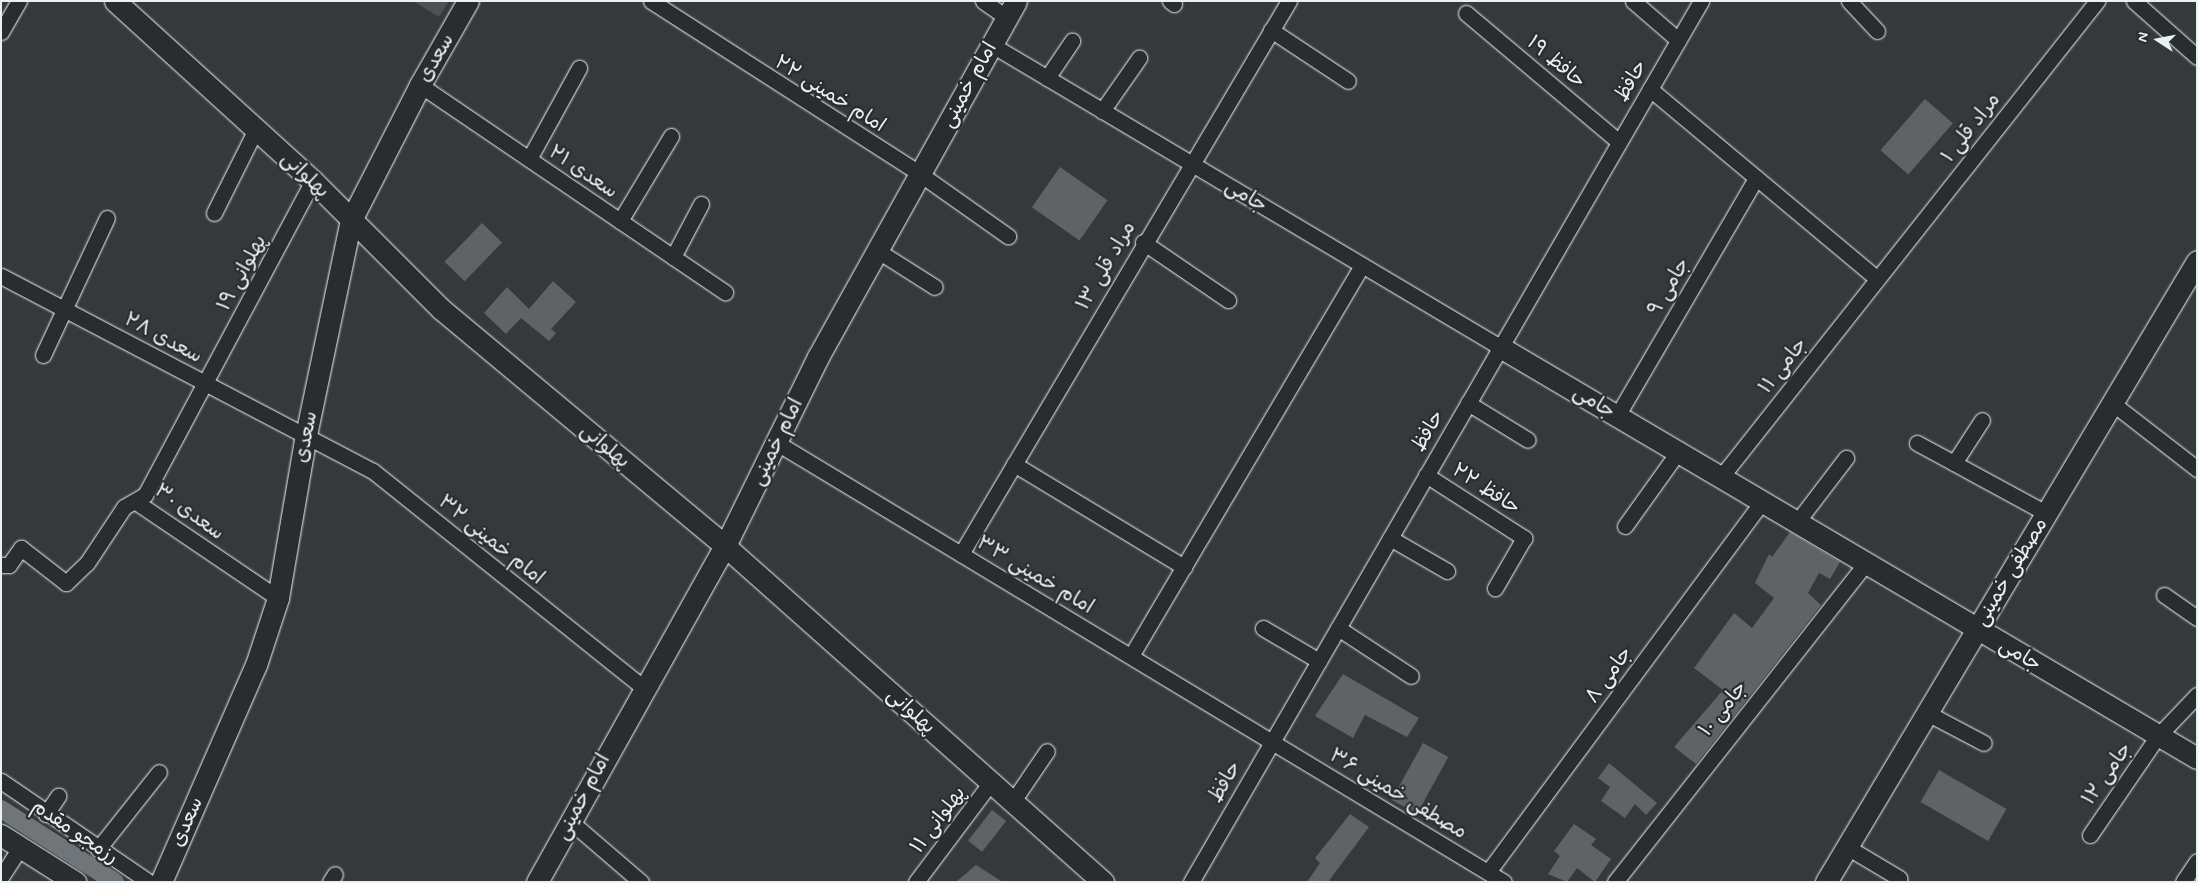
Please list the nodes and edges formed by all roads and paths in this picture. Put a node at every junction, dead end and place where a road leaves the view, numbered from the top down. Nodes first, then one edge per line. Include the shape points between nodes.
1 (19, 1) edge
2 (115, 1) edge
3 (468, 1) edge
4 (651, 1) edge
5 (983, 1) edge
6 (1289, 1) edge
7 (1633, 1) edge
8 (1700, 1) edge
9 (1849, 1) edge
10 (2097, 1) edge
11 (2134, 1) edge
12 (1012, 10) edge
13 (1466, 13) dead end
14 (1272, 30) junction
15 (1877, 31) dead end
16 (1, 32) edge
17 (1678, 40) junction
18 (1072, 41) dead end
19 (992, 45) junction
20 (1139, 58) dead end
21 (2197, 58) edge
22 (579, 68) dead end
23 (1047, 78) junction
24 (1348, 81) dead end
25 (420, 85) junction
26 (1650, 89) junction
27 (1102, 111) junction
28 (256, 129) junction
29 (671, 136) dead end
30 (1619, 142) junction
31 (529, 159) junction
32 (1190, 162) junction
33 (920, 174) junction
34 (1756, 178) junction
35 (313, 181) junction
36 (701, 204) dead end
37 (214, 213) dead end
38 (107, 218) dead end
39 (351, 220) junction
40 (620, 221) junction
41 (1008, 236) dead end
42 (1143, 242) junction
43 (878, 250) junction
44 (673, 257) junction
45 (2197, 261) edge
46 (1362, 265) junction
47 (1, 276) edge
48 (1877, 280) junction
49 (936, 287) dead end
50 (725, 292) dead end
51 (1228, 300) dead end
52 (66, 310) junction
53 (1500, 347) junction
54 (43, 355) dead end
55 (207, 383) junction
56 (1468, 403) junction
57 (2112, 403) junction
58 (1617, 416) junction
59 (1982, 420) dead end
60 (306, 435) junction
61 (1528, 440) dead end
62 (776, 442) junction
63 (1917, 443) dead end
64 (1678, 452) junction
65 (1846, 458) dead end
66 (1954, 463) junction
67 (1014, 464) junction
68 (2197, 469) edge
69 (1426, 475) junction
70 (1721, 478) junction
71 (136, 502) junction
72 (1762, 502) junction
73 (2046, 513) junction
74 (1797, 522) junction
75 (1625, 526) dead end
76 (1390, 538) junction
77 (725, 546) junction
78 (961, 554) junction
79 (1866, 563) junction
80 (1, 565) edge
81 (1184, 567) junction
82 (1447, 571) dead end
83 (1494, 588) dead end
84 (2164, 596) dead end
85 (278, 598) junction
86 (2197, 618) edge
87 (1263, 628) dead end
88 (1338, 628) junction
89 (1977, 629) junction
90 (1131, 656) junction
91 (1319, 660) junction
92 (1411, 676) dead end
93 (644, 688) junction
94 (2197, 695) edge
95 (1927, 713) junction
96 (2157, 737) junction
97 (1272, 741) junction
98 (1984, 743) dead end
99 (1048, 751) dead end
100 (2197, 758) edge
101 (159, 772) dead end
102 (1, 781) edge
103 (991, 782) junction
104 (58, 796) dead end
105 (1013, 801) junction
106 (46, 814) junction
107 (570, 821) junction
108 (1, 835) edge
109 (2090, 835) dead end
110 (1847, 847) junction
111 (20, 848) junction
112 (98, 849) junction
113 (2197, 861) edge
114 (1488, 872) junction
115 (1, 877) edge
116 (1899, 878) dead end
117 (1195, 880) edge
118 (75, 882) edge
119 (149, 882) edge
120 (161, 882) edge
121 (537, 882) edge
122 (641, 882) edge
123 (916, 882) edge
124 (1103, 882) edge
125 (1504, 882) edge
126 (1615, 882) edge
127 (1826, 882) edge
128 (2183, 882) edge

1 - 16 street
2 - 28 main road, پهلوانی
3 - 25 main road, سعدی
4 - 33 street, امام خمینی ۲۲ via 718,48
5 - 12 street
6 - 14 street, مراد قلی ۱۳
7 - 17 street
8 - 17 street, حافظ
9 - 15 street
10 - 48 street, مراد قلی ۱
11 - 21 street
12 - 19 main road, امام خمینی
13 - 30 street, حافظ ۱۹
14 - 24 street
14 - 32 street, مراد قلی ۱۳
17 - 26 street, حافظ
18 - 23 street
19 - 23 street, جامی
19 - 33 main road, امام خمینی
20 - 27 street
22 - 31 street
23 - 27 street, جامی
25 - 31 street, سعدی ۲۱
25 - 39 main road, سعدی
26 - 30 street, حافظ
26 - 34 street
27 - 32 street, جامی
28 - 35 main road, پهلوانی
28 - 37 street
29 - 40 street
30 - 53 street, حافظ
31 - 40 street, سعدی ۲۱
32 - 42 street, مراد قلی ۱۳
32 - 46 street, جامی
33 - 41 street, امام خمینی ۲۲
33 - 43 main road, امام خمینی
34 - 48 street
34 - 58 street, جامی ۹
35 - 39 main road, پهلوانی
35 - 55 street, پهلوانی ۱۹
36 - 44 street
38 - 52 street
39 - 60 main road, سعدی
39 - 77 main road, پهلوانی via 441,309
40 - 44 street, سعدی ۲۱
42 - 51 street
42 - 67 street, مراد قلی ۱۳
43 - 49 street
43 - 62 main road, امام خمینی
44 - 50 street, سعدی ۲۱
45 - 57 main road, مصطفی خمینی
46 - 53 street, جامی
46 - 81 street
47 - 52 street, سعدی ۲۸
48 - 70 street, جامی ۱۱
52 - 54 street
52 - 55 street, سعدی ۲۸
53 - 56 street, حافظ
53 - 58 main road, جامی
55 - 60 street, سعدی ۲۸
55 - 71 street, سعدی ۳۰ via 145,495
56 - 61 street
56 - 69 street, حافظ
57 - 68 street
57 - 73 main road, مصطفی خمینی
58 - 64 main road, جامی
59 - 66 street
60 - 85 main road, سعدی
60 - 93 street, امام خمینی ۳۲ via 373,471
62 - 77 main road, امام خمینی
62 - 78 street, امام خمینی ۳۳
63 - 66 street
64 - 70 main road, جامی
64 - 75 street
65 - 74 street
66 - 73 street
67 - 78 street, مراد قلی ۱۳
67 - 81 street
69 - 76 street, حافظ
69 - 83 street, حافظ ۲۲ via 1524,538
70 - 72 main road, جامی
71 - 80 street via 124,507 87,563 66,583 21,548 9,565
71 - 85 street, سعدی ۳۰
72 - 74 main road, جامی
72 - 114 street, جامی ۸
73 - 89 main road, مصطفی خمینی
74 - 79 main road, جامی
76 - 82 street
76 - 88 street, حافظ
77 - 93 main road, امام خمینی
77 - 103 main road, پهلوانی
78 - 90 street, امام خمینی ۳۳
79 - 89 main road, جامی
79 - 126 street, جامی ۱۰
81 - 90 street
84 - 86 street
85 - 120 main road, سعدی via 256,665
87 - 91 street
88 - 91 street, حافظ
88 - 92 street
89 - 95 main road, مصطفی خمینی
89 - 96 main road, جامی
90 - 97 street, امام خمینی ۳۳
91 - 97 street, حافظ
93 - 107 main road, امام خمینی
94 - 96 street, جامی ۱۲
95 - 98 street
95 - 110 main road, مصطفی خمینی
96 - 100 main road, جامی
96 - 109 street, جامی ۱۲
97 - 114 street, مصطفی خمینی ۳۶
97 - 117 street, حافظ
99 - 105 street
101 - 112 street
102 - 106 street, رزمجو مقدم
103 - 105 main road, پهلوانی
103 - 123 street, پهلوانی ۱۱
104 - 106 street
105 - 124 main road, پهلوانی
106 - 112 street, رزمجو مقدم
107 - 121 main road, امام خمینی
107 - 122 street
108 - 111 main road, رزمجو مقدم
110 - 116 street
110 - 127 main road, مصطفی خمینی
111 - 115 street
111 - 118 main road, رزمجو مقدم
112 - 119 street, رزمجو مقدم
113 - 128 street
114 - 125 street, مصطفی خمینی ۳۶

